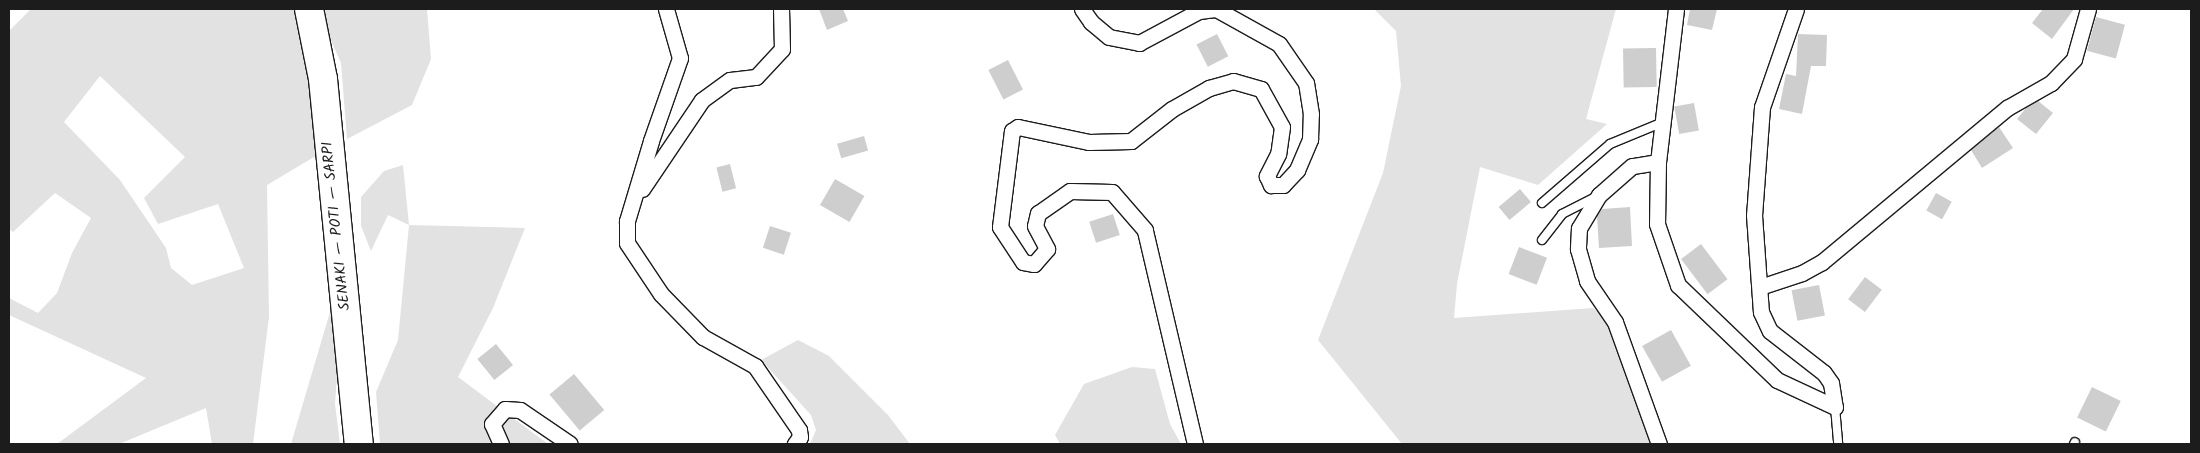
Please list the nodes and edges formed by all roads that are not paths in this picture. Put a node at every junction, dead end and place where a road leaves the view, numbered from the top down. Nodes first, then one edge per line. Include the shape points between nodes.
1 (309, 9) edge
2 (781, 9) edge
3 (1082, 9) edge
4 (1216, 9) edge
5 (1676, 9) edge
6 (1796, 9) edge
7 (2088, 9) edge
8 (670, 12) edge
9 (1663, 122) junction
10 (1658, 162) junction
11 (1599, 195) junction
12 (636, 197) junction
13 (1542, 203) dead end
14 (1542, 240) dead end
15 (1760, 287) junction
16 (1836, 407) junction
17 (359, 444) edge
18 (501, 444) edge
19 (570, 444) edge
20 (795, 444) edge
21 (1196, 444) edge
22 (1659, 444) edge
23 (1838, 444) edge

1 - 17 highway, SENAKI — POTI — SARPI via 323,79
2 - 12 street via 782,49 756,77 730,80 702,100
3 - 4 street via 1109,37 1139,43 1199,11
4 - 21 street via 1280,44 1306,83 1311,114 1310,139 1298,170 1283,185 1271,185 1268,176 1278,154 1282,127 1261,89 1233,81 1209,88 1172,109 1131,140 1088,142 1018,127 1012,131 1000,227 1023,262 1034,264 1047,249 1035,226 1038,213 1070,191 1112,192 1145,230
5 - 9 street
6 - 15 street via 1762,108 1754,215
7 - 15 street via 2074,59 2051,83 2006,108 1822,262 1802,273
8 - 12 street via 680,58 650,140
9 - 10 street
9 - 13 lane via 1610,144
10 - 11 street via 1632,166
10 - 16 street via 1657,224 1678,285 1777,380
11 - 14 lane via 1562,214
11 - 22 street via 1579,228 1578,249 1587,281 1615,322
12 - 20 street via 627,221 627,242 661,294 703,336 755,366 799,430 800,437
15 - 16 street via 1761,312 1770,331 1824,373 1831,383
16 - 23 lane
18 - 19 street via 492,424 505,409 520,410

